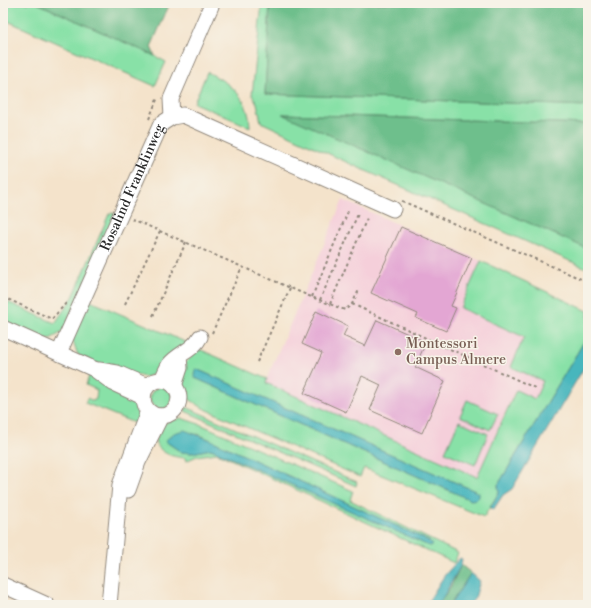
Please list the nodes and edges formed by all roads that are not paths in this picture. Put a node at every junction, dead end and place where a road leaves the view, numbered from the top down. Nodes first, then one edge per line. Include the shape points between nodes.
1 (211, 6) dead end
2 (172, 117) junction
3 (394, 209) dead end
4 (3, 328) edge
5 (206, 335) road end
6 (59, 353) junction
7 (168, 383) junction
8 (145, 391) junction
9 (155, 413) junction
10 (3, 585) edge
11 (113, 603) edge
12 (47, 605) edge

1 - 2 street via 171,100
2 - 3 street, Rosalind Franklinweg via 183,115
2 - 6 street, Rosalind Franklinweg via 161,124
4 - 6 street
5 - 7 street via 179,357 180,368
6 - 8 street via 94,369 113,383
7 - 8 street via 154,381
7 - 9 street via 179,395 178,404 174,411
8 - 9 street via 143,402
9 - 11 street via 129,489 118,508
10 - 12 street

